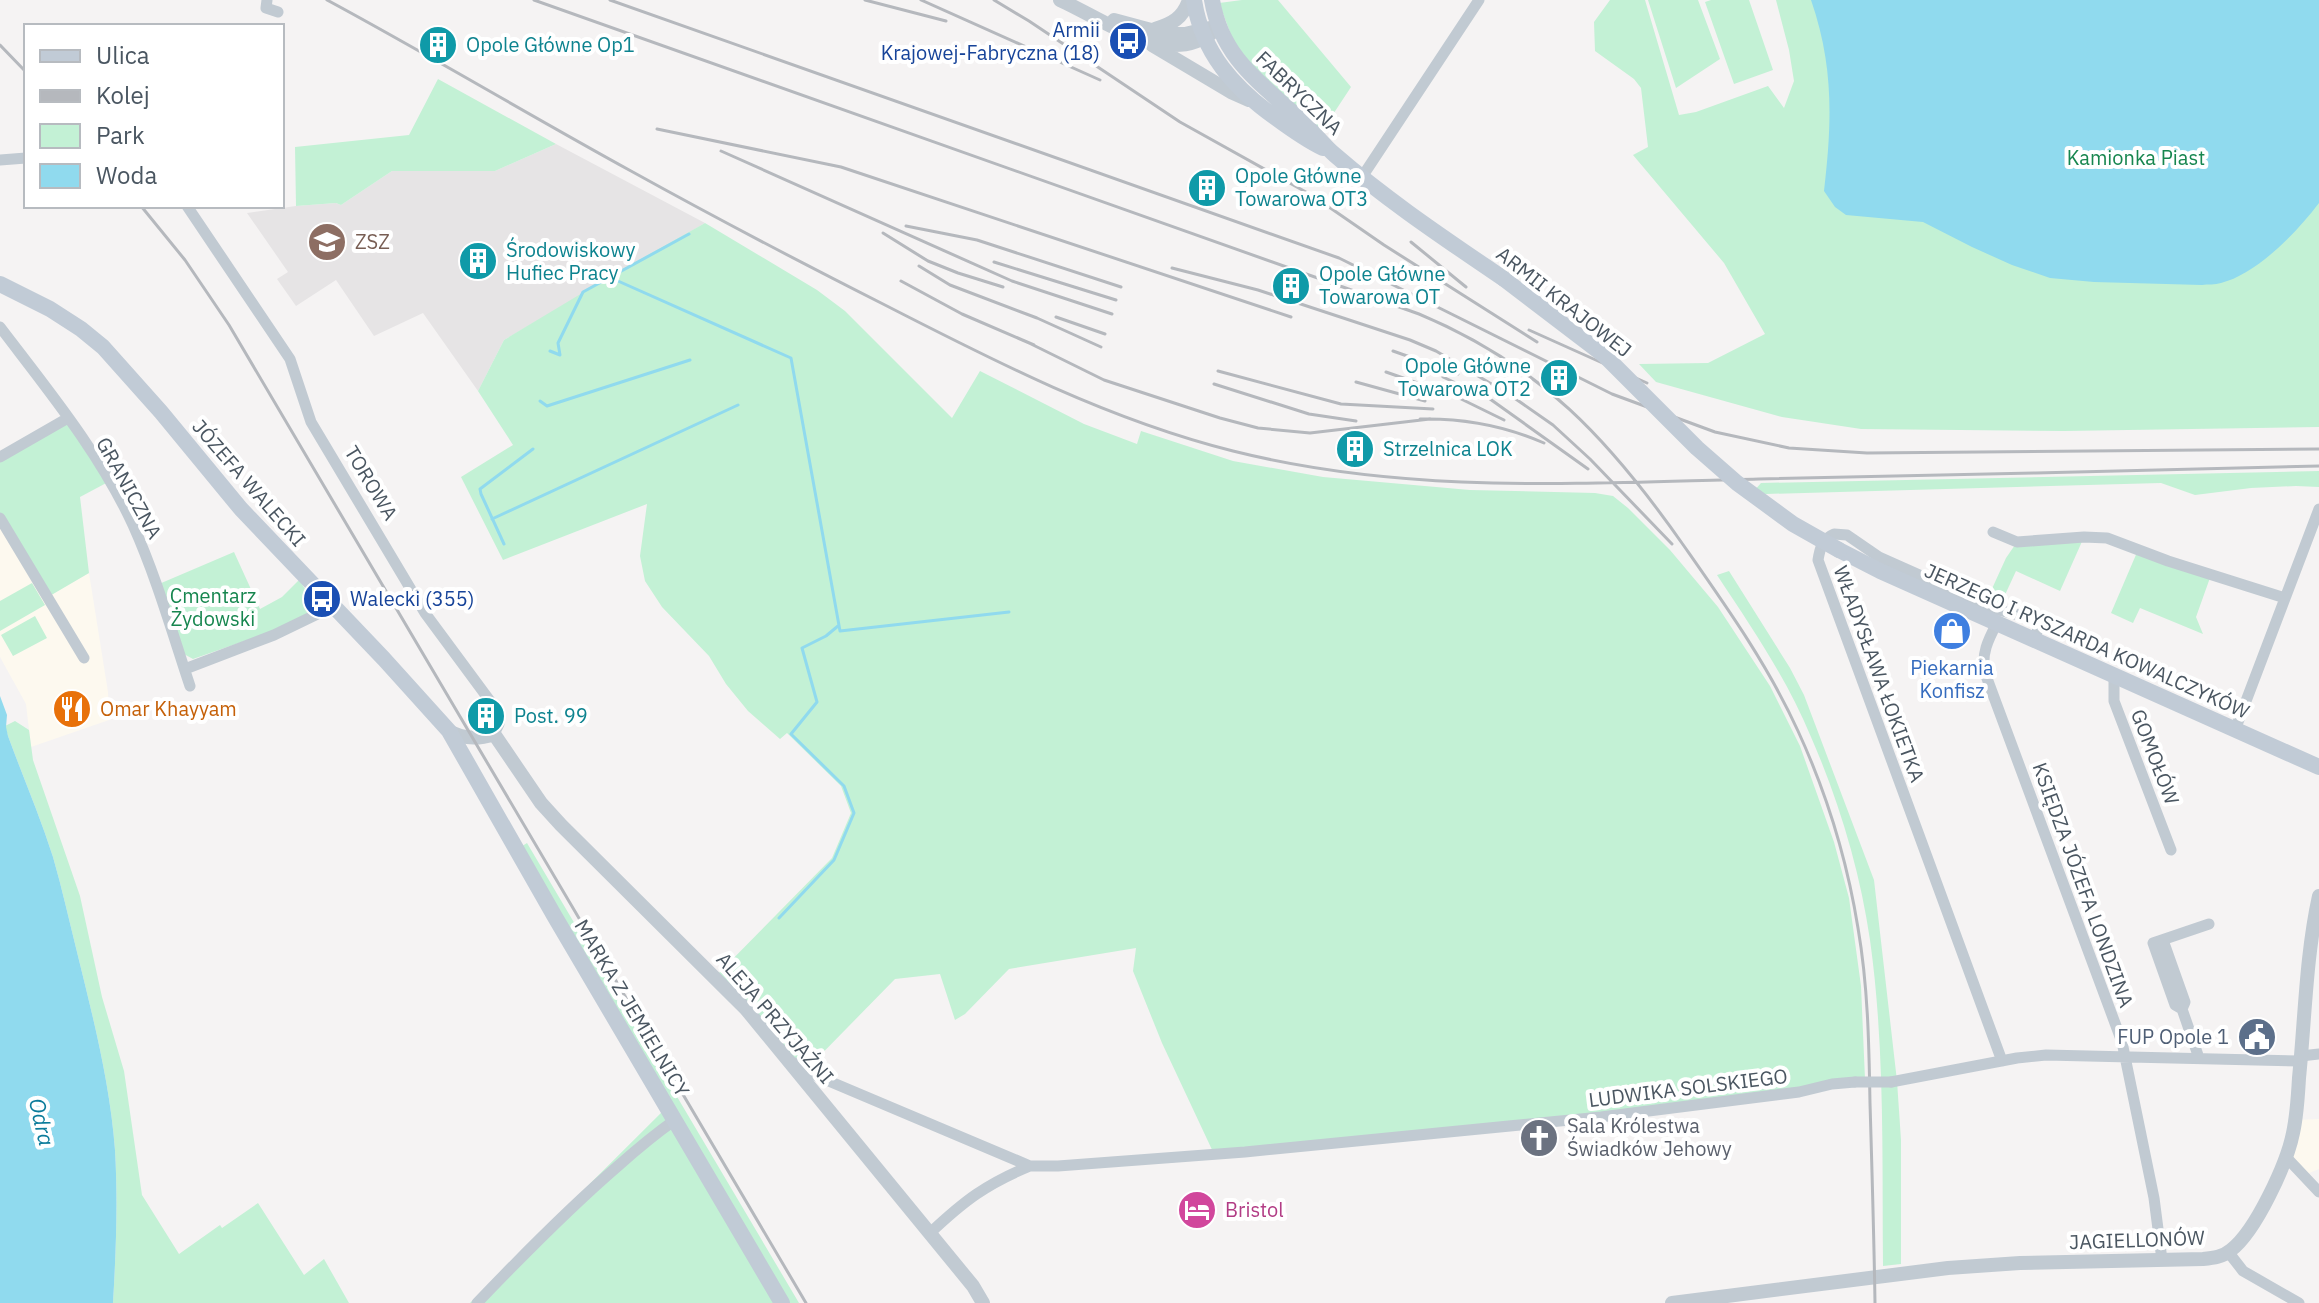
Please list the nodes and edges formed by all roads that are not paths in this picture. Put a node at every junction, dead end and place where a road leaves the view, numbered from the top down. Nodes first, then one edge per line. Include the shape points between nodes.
1 (267, 0) edge
2 (1060, 0) edge
3 (1191, 0) edge
4 (1212, 0) edge
5 (1479, 0) edge
6 (278, 12) dead end
7 (1219, 27) junction
8 (1202, 34) junction
9 (1149, 36) junction
10 (1253, 102) junction
11 (1332, 153) junction
12 (24, 158) edge
13 (0, 160) edge
14 (1362, 177) junction
15 (188, 208) edge
16 (0, 284) edge
17 (0, 327) edge
18 (68, 418) junction
19 (0, 457) edge
20 (2319, 509) edge
21 (0, 518) edge
22 (1993, 532) dead end
23 (1839, 550) joint
24 (2285, 598) junction
25 (334, 606) junction
26 (1997, 623) junction
27 (2035, 640) junction
28 (84, 658) dead end
29 (185, 669) junction
30 (2114, 676) junction
31 (190, 686) dead end
32 (2235, 730) junction
33 (449, 731) junction
34 (494, 734) junction
35 (2319, 767) edge
36 (2171, 850) dead end
37 (2319, 896) edge
38 (2209, 924) dead end
39 (781, 1053) junction
40 (2319, 1054) edge
41 (2125, 1056) junction
42 (2199, 1058) junction
43 (2301, 1058) junction
44 (2002, 1061) junction
45 (675, 1120) junction
46 (2286, 1157) junction
47 (1030, 1166) junction
48 (2319, 1192) edge
49 (930, 1233) junction
50 (2229, 1253) junction
51 (2162, 1260) junction
52 (477, 1303) edge
53 (782, 1303) edge
54 (983, 1303) edge
55 (1672, 1303) edge
56 (2299, 1303) edge

1 - 6 street via 266,8
2 - 9 street via 1118,30
3 - 8 main road, FABRYCZNA
3 - 9 street via 1172,24
4 - 7 main road, FABRYCZNA
5 - 14 street
7 - 8 street
7 - 11 main road, FABRYCZNA via 1246,71
8 - 9 street
8 - 10 main road, FABRYCZNA via 1223,71
9 - 10 street
10 - 11 main road, FABRYCZNA
11 - 14 main road, ARMII KRAJOWEJ
12 - 13 street
14 - 23 main road, ARMII KRAJOWEJ, bridge via 1605,356 1737,483
15 - 34 street, TOROWA via 290,359 311,422 425,613 487,695 498,715
16 - 25 main road, JÓZEFA WALECKI via 50,309 103,347 241,509
17 - 18 street, GRANICZNA
18 - 19 street
18 - 29 street, GRANICZNA via 132,523
20 - 24 street
21 - 28 street
22 - 24 street via 2017,542 2107,538
23 - 26 main road, JERZEGO I RYSZARDA KOWALCZYKÓW
24 - 32 street
25 - 29 street
25 - 33 main road, JÓZEFA WALECKI
26 - 27 main road, JERZEGO I RYSZARDA KOWALCZYKÓW
26 - 41 street, KSIĘDZA JÓZEFA LONDZINA via 1985,648 1985,673
27 - 30 main road, JERZEGO I RYSZARDA KOWALCZYKÓW
27 - 44 street, WŁADYSŁAWA ŁOKIETKA via 2038,625 2033,617 2003,612 1932,581 1879,557 1847,535 1829,536 1820,547 1818,560
29 - 31 street, GRANICZNA
30 - 32 main road, JERZEGO I RYSZARDA KOWALCZYKÓW
30 - 36 street, GOMOŁÓW via 2114,701
32 - 35 main road, JERZEGO I RYSZARDA KOWALCZYKÓW
33 - 34 street via 480,738
33 - 45 main road, MARKA Z JEMIELNICY
34 - 39 street, ALEJA PRZYJAŹNI via 541,803 746,1009
37 - 43 street, JAGIELLONÓW
38 - 42 street via 2158,941 2175,1005 2182,1009
39 - 47 street, LUDWIKA SOLSKIEGO via 805,1071
39 - 49 street, ALEJA PRZYJAŹNI
40 - 43 street, LUDWIKA SOLSKIEGO
41 - 42 street, LUDWIKA SOLSKIEGO
41 - 44 street, LUDWIKA SOLSKIEGO via 2046,1055
41 - 51 street, KSIĘDZA JÓZEFA LONDZINA
42 - 43 street, LUDWIKA SOLSKIEGO
43 - 46 street, JAGIELLONÓW
44 - 47 street, LUDWIKA SOLSKIEGO, bridge via 1891,1082 1832,1084 1601,1117 1245,1152
45 - 52 street via 571,1208
45 - 53 main road, MARKA Z JEMIELNICY
46 - 48 street
46 - 50 street, JAGIELLONÓW via 2259,1213
47 - 49 street, LUDWIKA SOLSKIEGO via 969,1197
49 - 54 street, ALEJA PRZYJAŹNI
50 - 51 street, JAGIELLONÓW
50 - 56 street via 2243,1271
51 - 55 street, JAGIELLONÓW via 1948,1268

